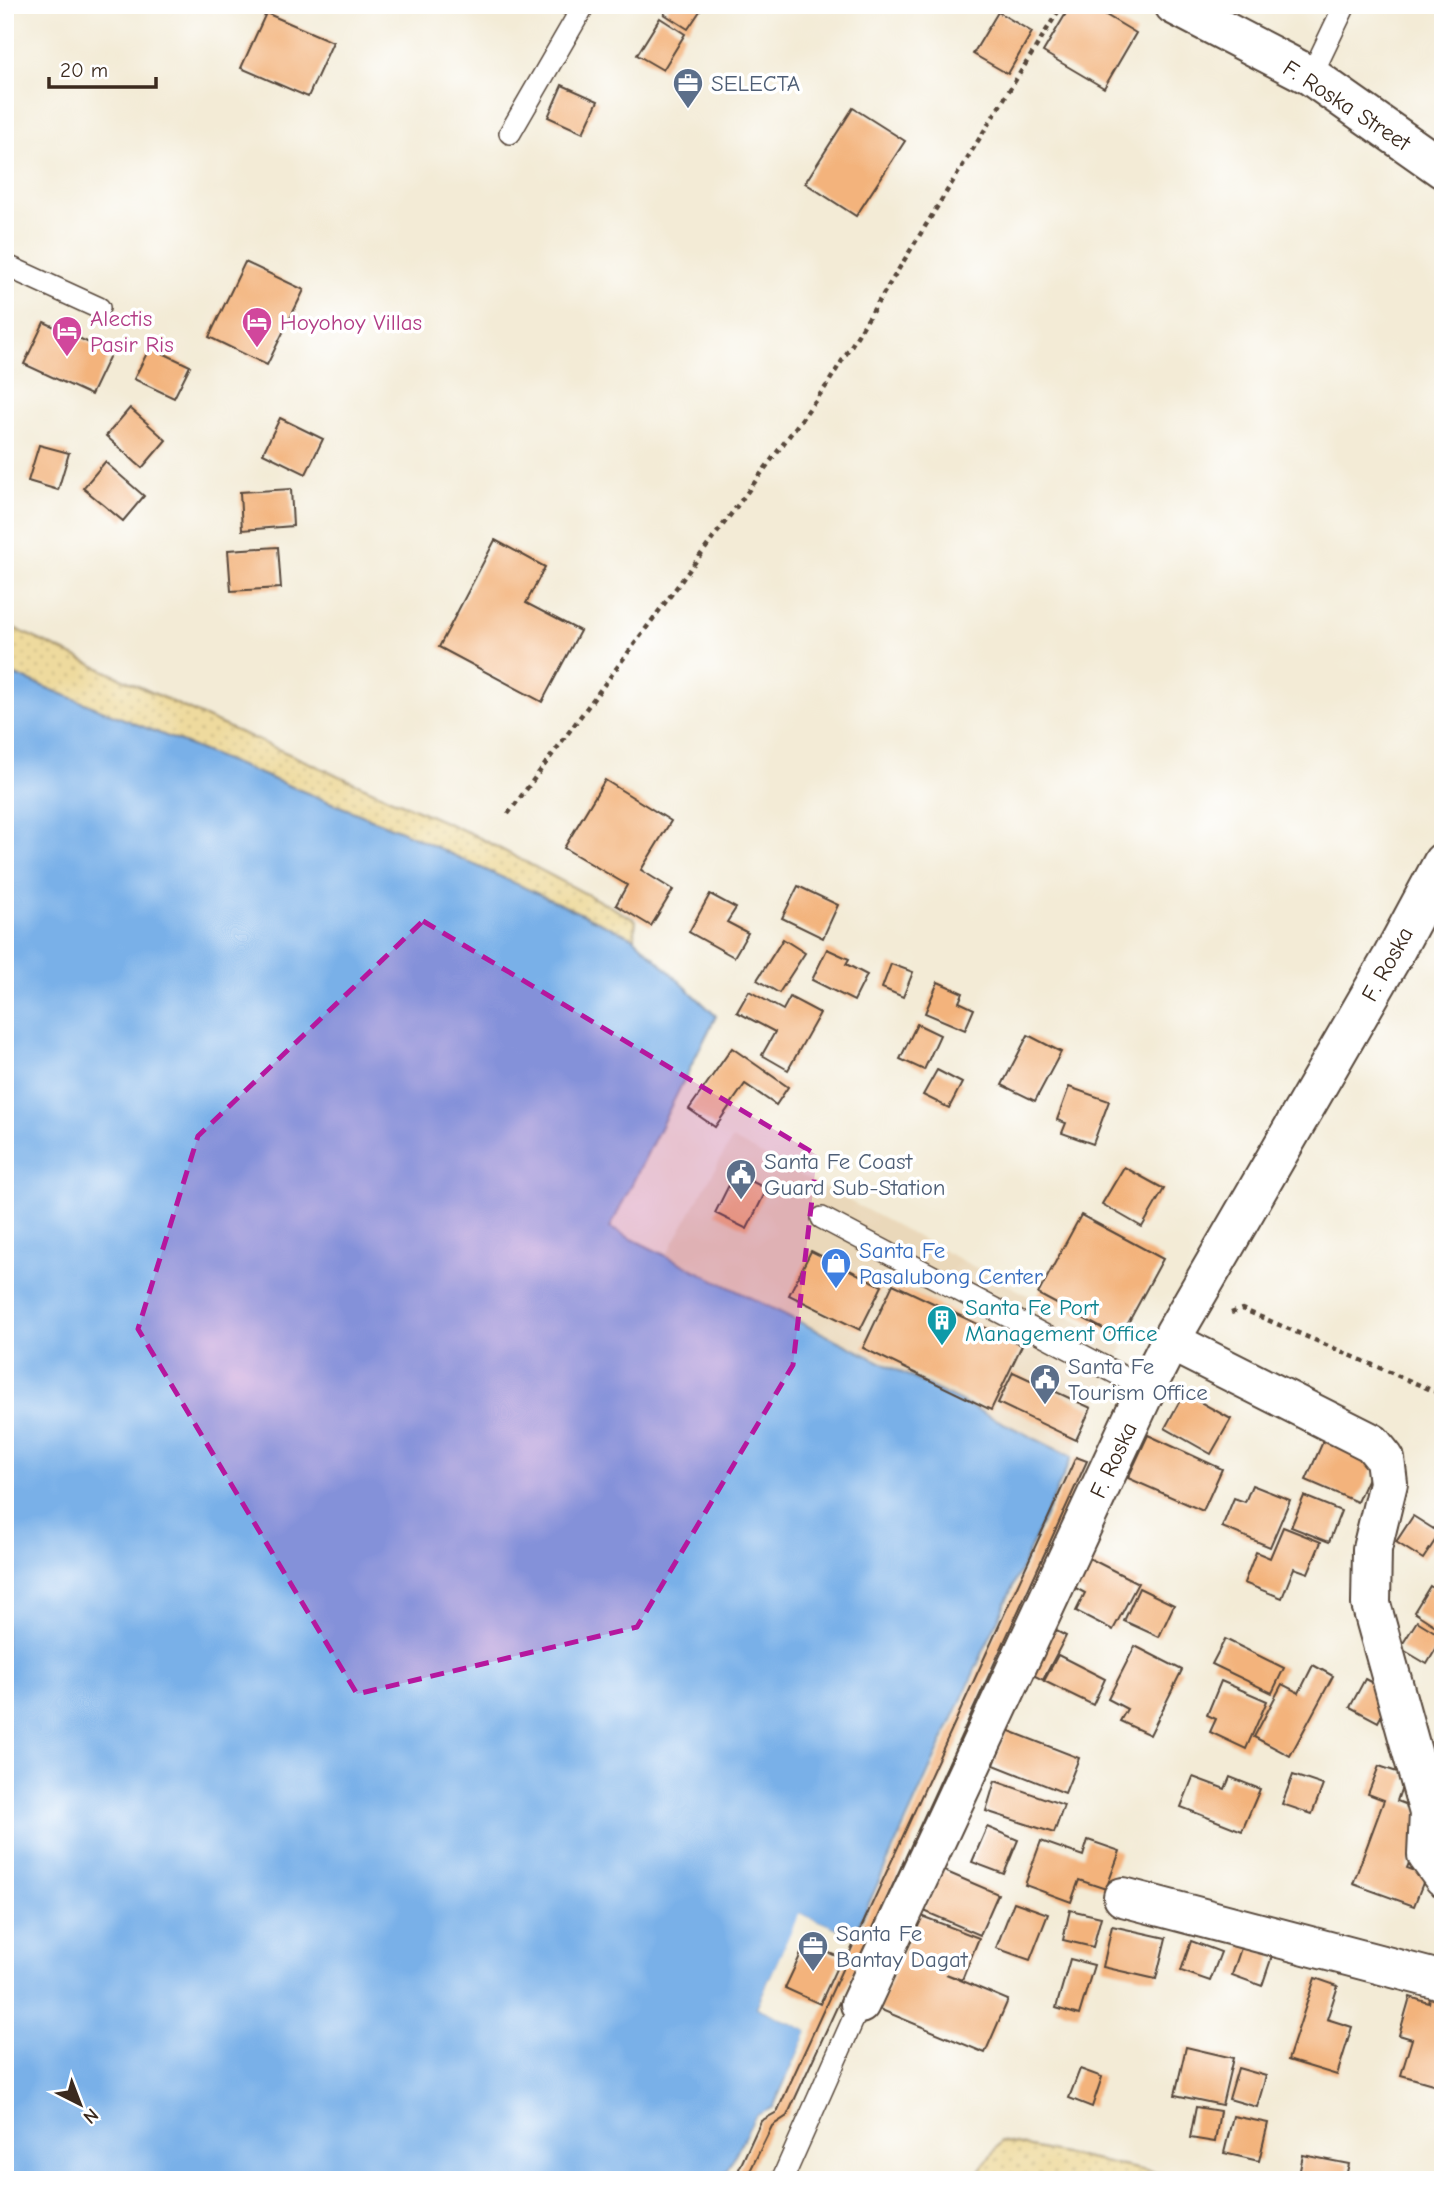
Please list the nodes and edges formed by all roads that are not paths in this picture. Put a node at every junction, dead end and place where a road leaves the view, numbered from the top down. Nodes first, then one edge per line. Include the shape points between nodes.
1 (584, 5) edge
2 (1174, 5) edge
3 (1345, 5) edge
4 (1311, 76) junction
5 (510, 133) dead end
6 (1443, 169) edge
7 (5, 265) edge
8 (99, 308) dead end
9 (1443, 862) edge
10 (822, 1218) dead end
11 (1170, 1341) junction
12 (1146, 1389) junction
13 (1443, 1877) edge
14 (1123, 1897) dead end
15 (1443, 1981) edge
16 (860, 2004) joint
17 (782, 2180) edge

1 - 5 lane
2 - 4 main road, F. Roska Street
3 - 4 lane
4 - 6 main road, F. Roska Street
7 - 8 lane
9 - 11 main road, F. Roska
10 - 12 lane
11 - 12 main road, F. Roska
11 - 13 main road via 1372,1443 1385,1459 1388,1483 1371,1549 1371,1604 1429,1813 1427,1855
12 - 16 main road, F. Roska
14 - 15 main road
16 - 17 lane

